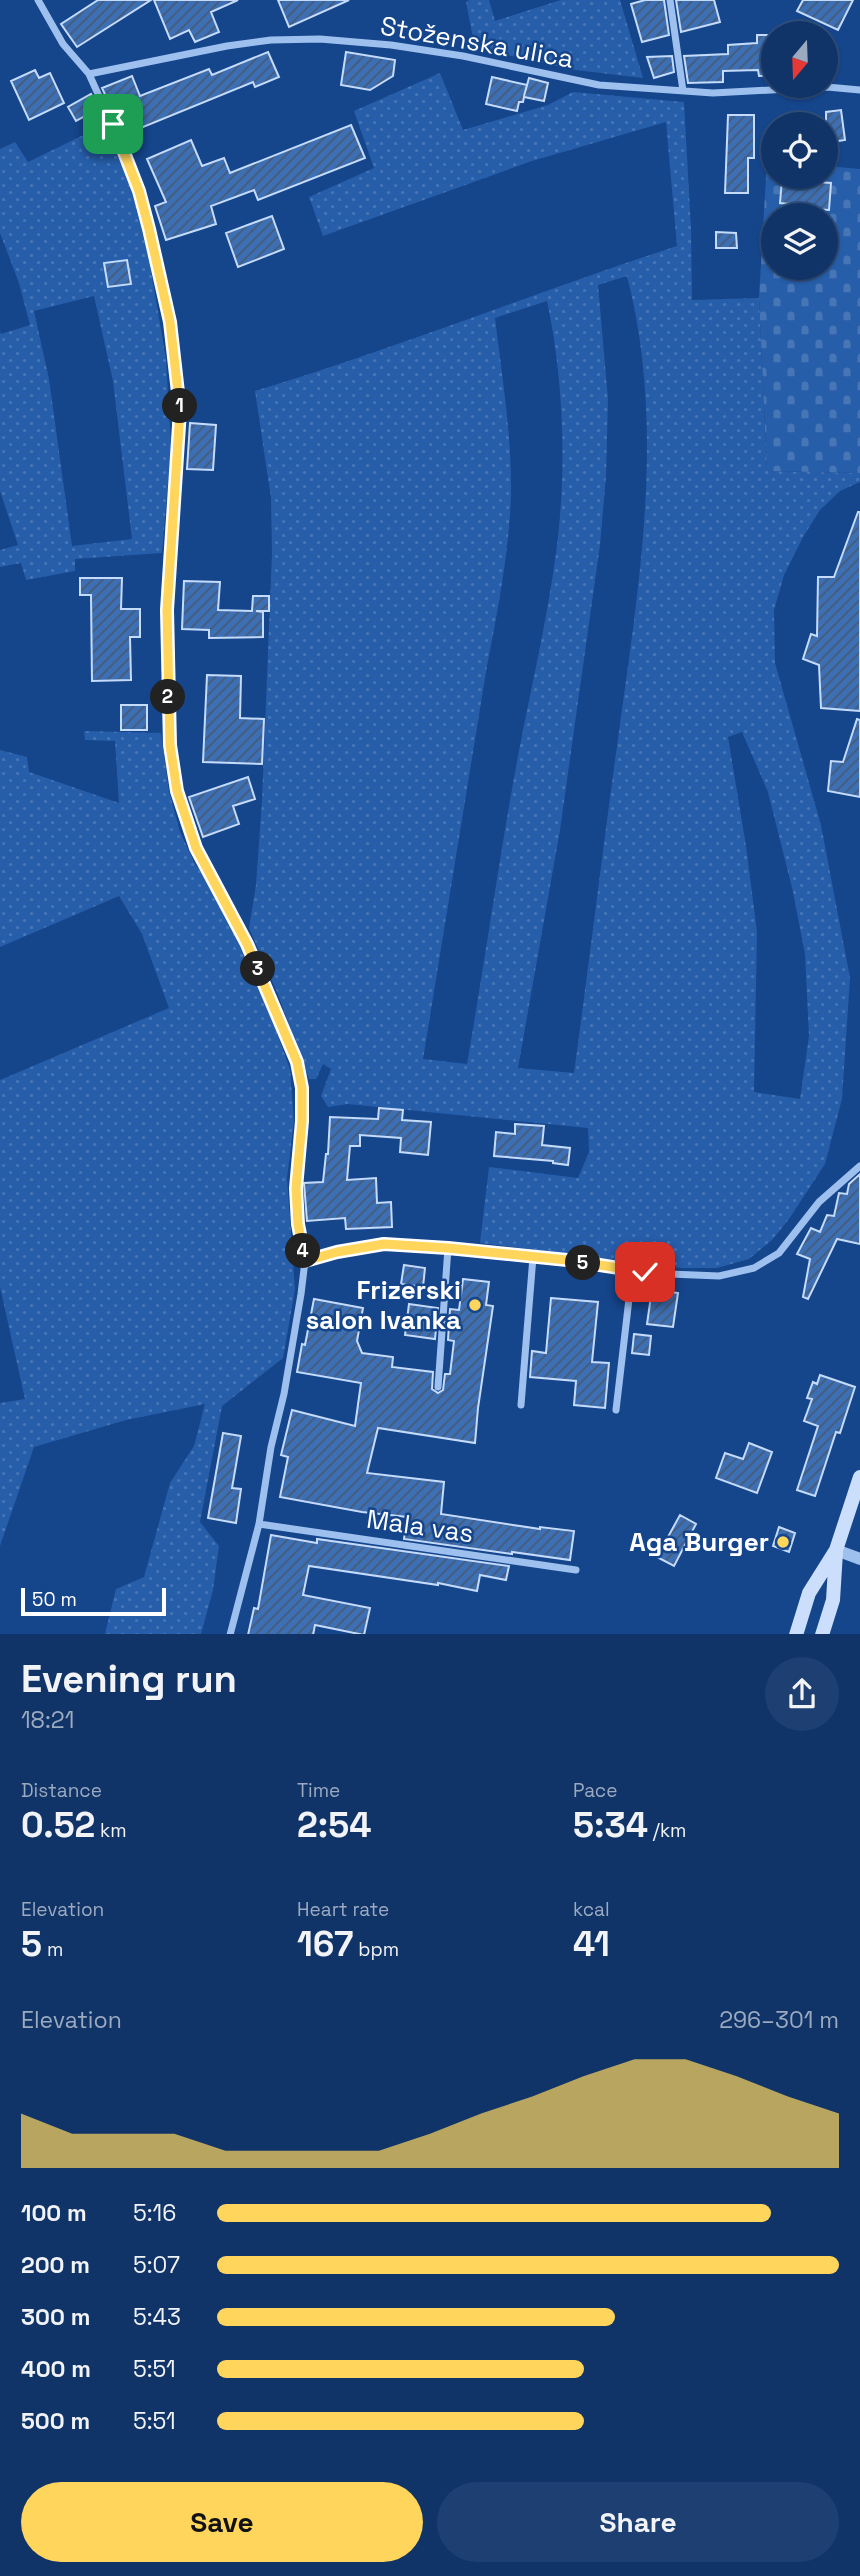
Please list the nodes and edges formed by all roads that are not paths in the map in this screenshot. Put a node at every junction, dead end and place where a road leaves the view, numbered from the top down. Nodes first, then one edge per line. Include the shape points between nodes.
1 (38, 0) edge
2 (670, 0) edge
3 (89, 74) junction
4 (860, 90) edge
5 (683, 91) junction
6 (860, 1166) edge
7 (448, 1248) junction
8 (533, 1257) junction
9 (305, 1261) junction
10 (645, 1272) junction
11 (438, 1387) dead end
12 (521, 1405) dead end
13 (616, 1410) dead end
14 (860, 1477) edge
15 (259, 1524) junction
16 (836, 1550) junction
17 (860, 1559) edge
18 (576, 1570) dead end
19 (230, 1634) edge
20 (796, 1634) edge
21 (822, 1634) edge

1 - 3 street via 63,44
2 - 5 street
3 - 5 street, Stoženska ulica via 227,46 320,40 391,45 599,85
3 - 9 street via 139,191 175,355 180,410 167,610 170,745 177,791 196,848 247,944 297,1062 302,1121 296,1188
4 - 5 street, Stoženska ulica
6 - 10 street via 819,1202 779,1253 754,1268 719,1276
7 - 8 street
7 - 9 street via 384,1244
7 - 11 street
8 - 10 street
8 - 12 street
9 - 15 street
10 - 13 street via 629,1299
14 - 16 main road
15 - 18 street, Mala vas
15 - 19 street
16 - 17 street
16 - 20 main road via 809,1593
16 - 21 main road via 833,1600

